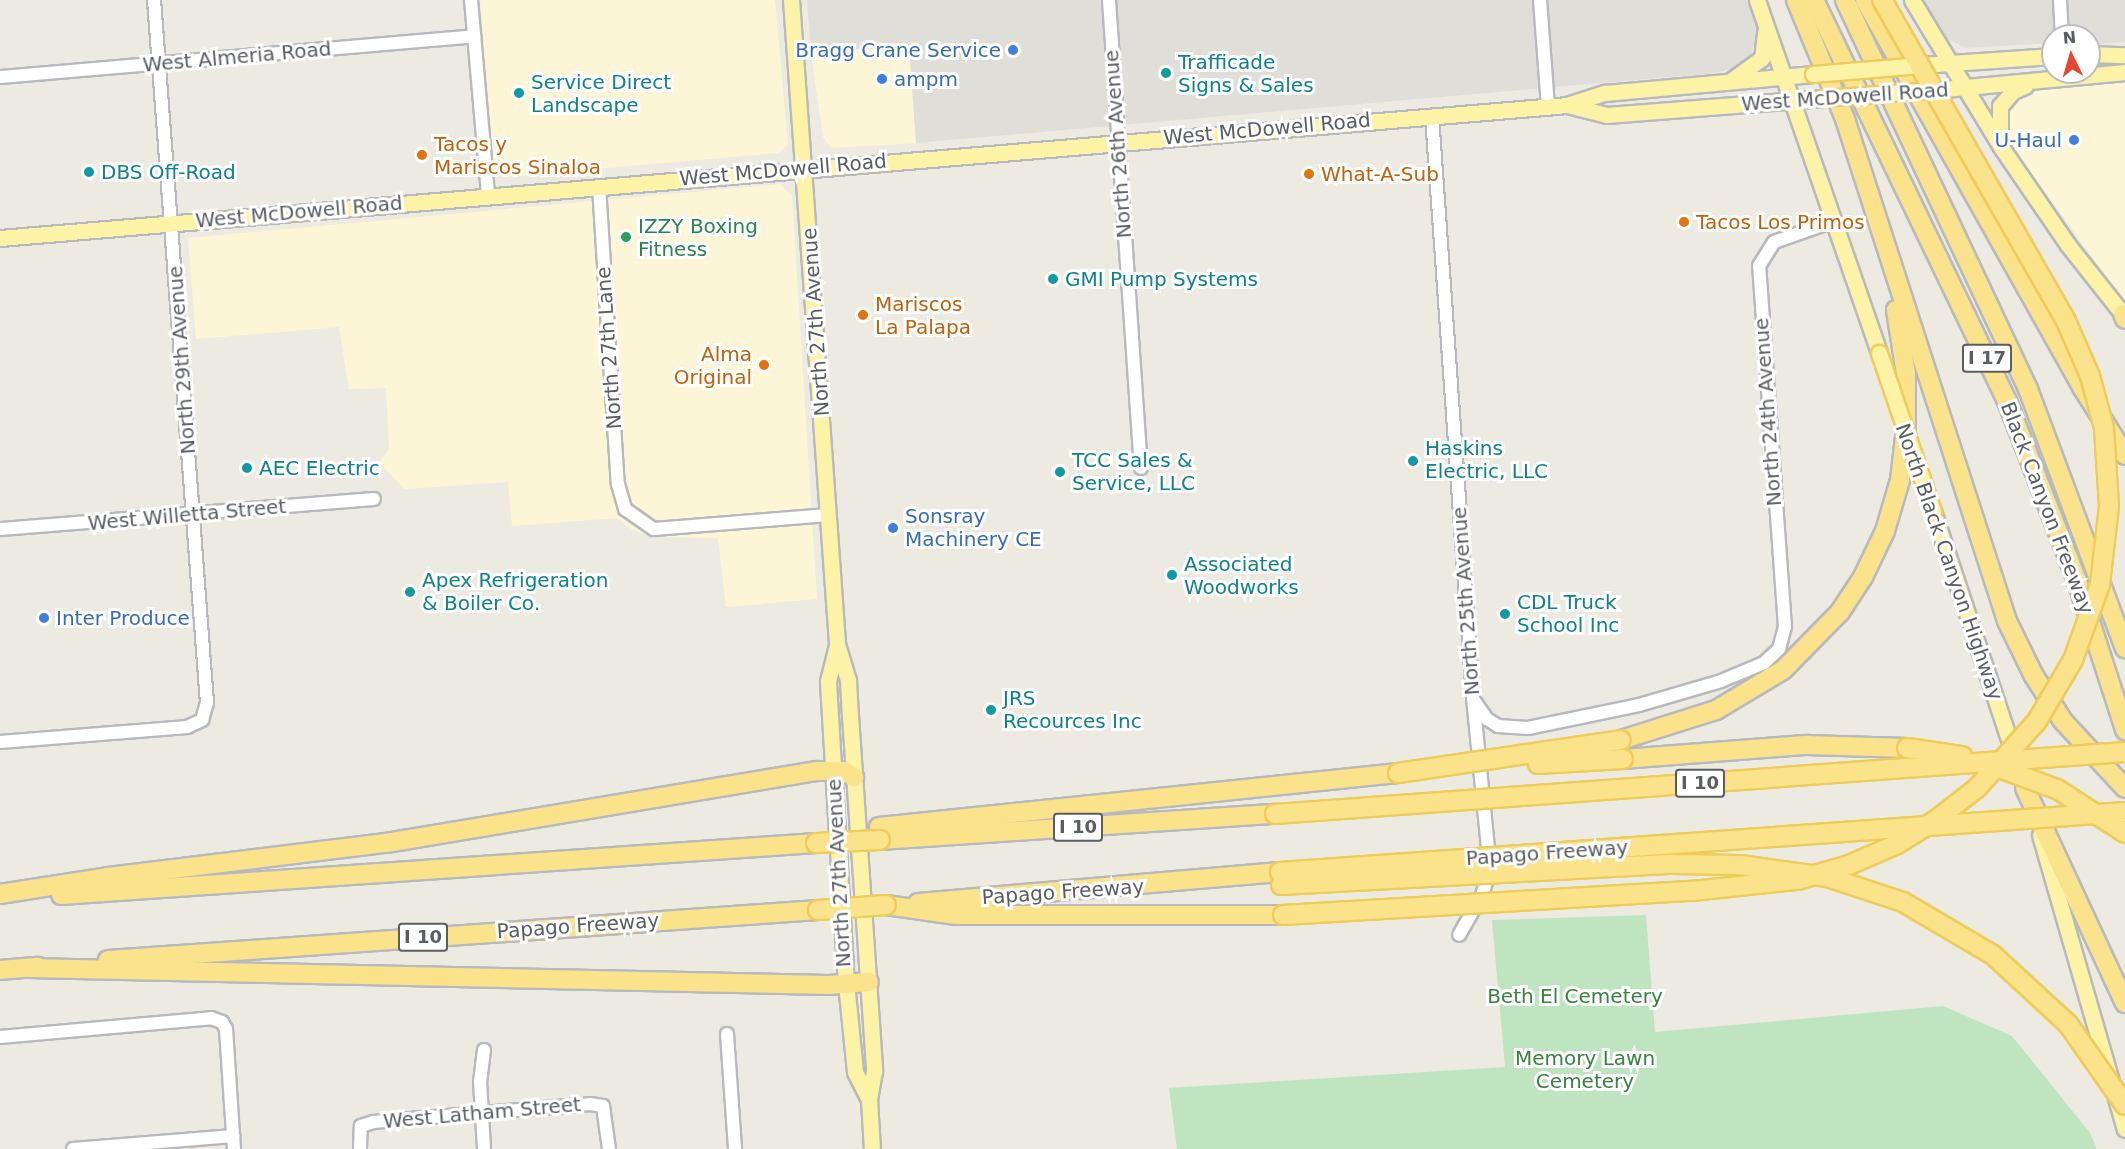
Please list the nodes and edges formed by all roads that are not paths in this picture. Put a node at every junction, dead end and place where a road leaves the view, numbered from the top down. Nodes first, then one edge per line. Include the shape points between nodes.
1 (154, 0) edge
2 (471, 0) edge
3 (791, 0) edge
4 (1109, 0) edge
5 (1540, 0) edge
6 (1757, 0) edge
7 (1796, 0) edge
8 (1814, 0) edge
9 (1835, 0) edge
10 (1845, 0) edge
11 (1865, 0) edge
12 (1882, 0) edge
13 (1912, 0) edge
14 (2060, 0) edge
15 (1765, 20) junction
16 (2061, 24) edge
17 (474, 36) junction
18 (2101, 54) edge
19 (2125, 55) edge
20 (2041, 57) edge
21 (159, 63) junction
22 (1951, 63) junction
23 (2125, 72) edge
24 (0, 77) edge
25 (1783, 77) junction
26 (2035, 81) junction
27 (1729, 82) junction
28 (1966, 88) junction
29 (1791, 101) junction
30 (1567, 105) junction
31 (1548, 106) junction
32 (1432, 116) junction
33 (1118, 142) junction
34 (2001, 147) junction
35 (806, 168) junction
36 (599, 186) junction
37 (488, 195) junction
38 (1834, 221) junction
39 (172, 223) junction
40 (0, 238) edge
41 (1882, 238) junction
42 (1991, 307) junction
43 (2124, 317) edge
44 (2125, 455) edge
45 (1140, 468) dead end
46 (374, 499) dead end
47 (192, 515) junction
48 (828, 515) junction
49 (0, 529) edge
50 (837, 644) junction
51 (2125, 648) edge
52 (1473, 698) junction
53 (2125, 730) edge
54 (0, 742) edge
55 (2125, 752) edge
56 (833, 769) junction
57 (1398, 773) junction
58 (854, 777) junction
59 (2025, 788) junction
60 (2125, 788) edge
61 (2125, 812) edge
62 (2125, 832) edge
63 (880, 833) junction
64 (1280, 878) junction
65 (0, 894) edge
66 (0, 899) edge
67 (886, 905) junction
68 (1459, 935) dead end
69 (28, 968) junction
70 (0, 970) edge
71 (869, 982) junction
72 (846, 984) junction
73 (2125, 1003) edge
74 (727, 1034) dead end
75 (0, 1037) edge
76 (484, 1050) dead end
77 (869, 1099) junction
78 (2125, 1105) edge
79 (481, 1113) junction
80 (2125, 1129) edge
81 (234, 1143) edge
82 (108, 1148) edge
83 (73, 1149) edge
84 (360, 1149) edge
85 (484, 1149) edge
86 (609, 1149) edge
87 (735, 1149) edge
88 (872, 1149) edge

1 - 21 street, North 29th Avenue
2 - 17 street
3 - 35 main road, North 27th Avenue
4 - 33 street, North 26th Avenue
5 - 31 street
6 - 15 main road, North Black Canyon Highway
7 - 41 highway via 1845,119
8 - 53 highway, Black Canyon Freeway / I 17 via 2007,401 2070,561
9 - 42 highway via 1966,272 1981,301
10 - 42 highway, Black Canyon Freeway / I 17
11 - 44 highway via 2082,387
12 - 67 highway, bridge via 2066,321 2090,376 2104,428 2109,506 2100,584 2073,660 2037,721 1977,788 1897,844 1849,865 1797,880 1692,891 1283,915 956,915
13 - 22 main road
14 - 16 street
15 - 25 main road, North Black Canyon Highway
15 - 27 main road via 1762,58
17 - 21 street, West Almeria Road
17 - 37 street
18 - 19 main road
20 - 22 main road, West McDowell Road
21 - 24 street, West Almeria Road
21 - 39 street, North 29th Avenue
22 - 25 main road, West McDowell Road, bridge
22 - 28 main road
23 - 26 main road, West McDowell Road
25 - 27 main road, West McDowell Road
25 - 29 main road, North Black Canyon Highway
26 - 28 main road, West McDowell Road
26 - 34 main road via 2013,91 2003,101 1998,120
27 - 30 main road, West McDowell Road via 1605,93
28 - 29 main road, West McDowell Road, bridge
28 - 34 main road
29 - 30 main road, West McDowell Road via 1607,115
29 - 38 main road, North Black Canyon Highway
30 - 31 main road, West McDowell Road
31 - 32 main road, West McDowell Road
32 - 33 main road, West McDowell Road
32 - 52 street, North 25th Avenue
33 - 35 main road, West McDowell Road
33 - 45 street, North 26th Avenue
34 - 43 main road via 2068,245
35 - 36 main road, West McDowell Road
35 - 48 main road, North 27th Avenue
36 - 37 main road, West McDowell Road
36 - 48 street, North 27th Lane via 618,484 625,509 654,529
37 - 39 main road, West McDowell Road
38 - 52 street, North 24th Avenue via 1774,242 1761,257 1758,276 1785,627 1779,649 1764,663 1721,681 1639,705 1528,729 1498,726 1487,719
38 - 59 main road, North Black Canyon Highway, bridge
39 - 40 main road, West McDowell Road
39 - 47 street, North 29th Avenue
41 - 57 highway, bridge via 1906,374 1906,428 1900,480 1891,511 1863,577 1840,612 1783,670 1716,710 1621,740
41 - 60 highway via 2007,621 2045,694 2105,770
42 - 51 highway, Black Canyon Freeway / I 17 via 2057,460
46 - 47 street, West Willetta Street
47 - 49 street, West Willetta Street
47 - 54 street, North 29th Avenue via 207,703 202,720 187,727
48 - 50 main road, North 27th Avenue
50 - 56 main road, North 27th Avenue via 828,682
50 - 58 main road, North 27th Avenue via 848,680
52 - 68 street, North 25th Avenue via 1490,868 1483,893
55 - 63 highway, I 10, bridge via 1275,814
56 - 58 highway
56 - 65 highway via 386,843
56 - 72 main road, North 27th Avenue
57 - 62 highway, bridge via 1807,746 1907,748 1966,757 2031,777 2092,808
57 - 63 highway via 1273,784
58 - 71 main road, North 27th Avenue
59 - 73 highway
59 - 80 main road, North Black Canyon Highway
61 - 64 highway, Papago Freeway / I 10, bridge
63 - 66 highway, I 10, bridge
64 - 67 highway, Papago Freeway / I 10
64 - 78 highway, bridge via 1672,864 1740,865 1827,877 1902,902 1993,955 2068,1024
67 - 69 highway, Papago Freeway / I 10, bridge via 197,952
69 - 70 highway, Papago Freeway / I 10
69 - 72 highway
71 - 72 highway
71 - 77 main road, North 27th Avenue via 874,1071
72 - 77 main road, North 27th Avenue via 855,1072
74 - 87 street
75 - 81 street via 211,1018 222,1022 226,1029
76 - 79 street
77 - 88 main road, North 27th Avenue
79 - 84 street, West Latham Street via 361,1126
79 - 85 street
79 - 86 street, West Latham Street via 603,1106
81 - 82 street
82 - 83 street

